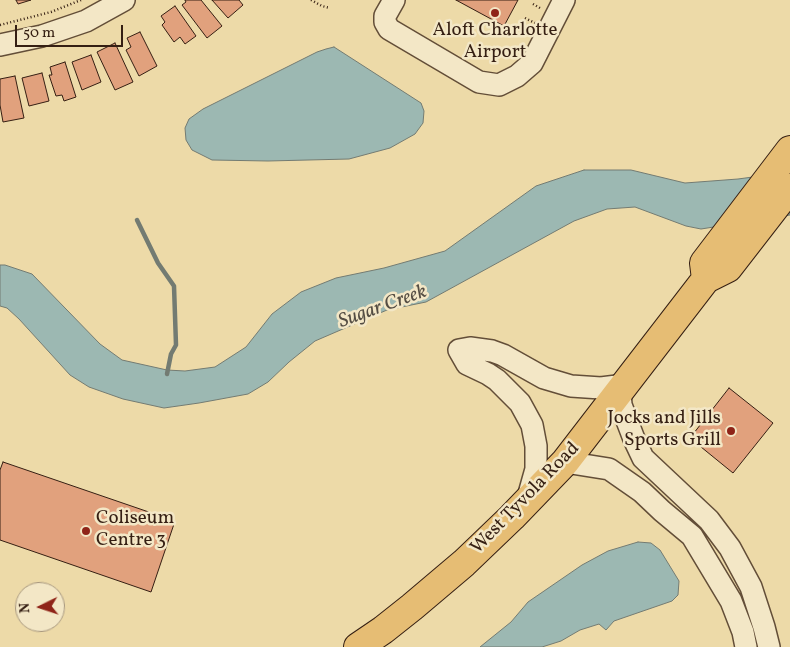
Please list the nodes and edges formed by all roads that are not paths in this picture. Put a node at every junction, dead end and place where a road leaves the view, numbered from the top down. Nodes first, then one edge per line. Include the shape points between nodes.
1 (124, 0) edge
2 (394, 0) edge
3 (564, 0) edge
4 (0, 45) edge
5 (790, 150) edge
6 (790, 188) edge
7 (705, 271) junction
8 (622, 388) junction
9 (566, 462) junction
10 (527, 501) junction
11 (358, 647) edge
12 (746, 647) edge
13 (769, 647) edge

1 - 4 street via 86,21 42,36
2 - 3 street via 386,16 389,28 479,82 499,85 532,63
5 - 7 main road, West Tyvola Road
6 - 7 main road, West Tyvola Road via 728,268
7 - 8 main road, West Tyvola Road
8 - 9 main road, West Tyvola Road
8 - 10 street via 571,386 544,378 492,351 459,350 467,364 497,380 520,403 532,425 536,469
8 - 13 street via 621,405 643,458 708,520 730,548 751,587
9 - 10 main road, West Tyvola Road
9 - 12 street via 608,469 642,492 692,536 731,601
10 - 11 main road, West Tyvola Road via 464,563

